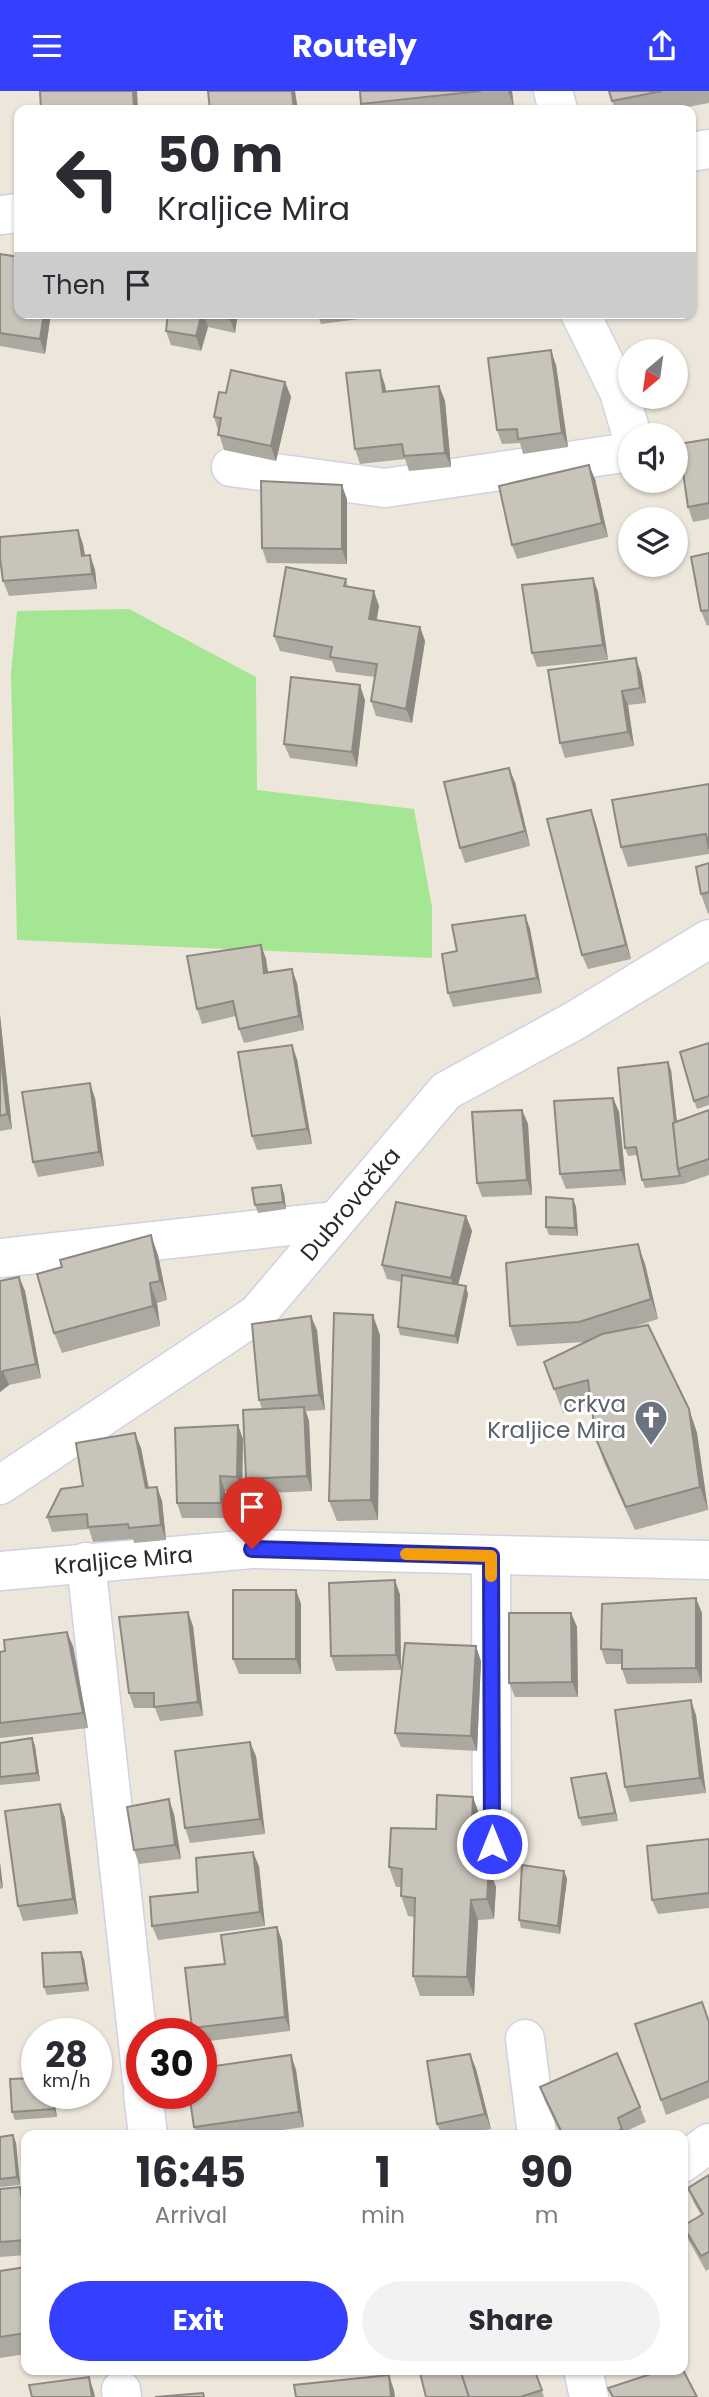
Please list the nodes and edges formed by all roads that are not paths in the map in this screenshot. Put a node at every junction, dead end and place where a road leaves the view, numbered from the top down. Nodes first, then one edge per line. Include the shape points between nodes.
1 (583, 319) edge
2 (628, 423) edge
3 (618, 454) edge
4 (230, 467) dead end
5 (709, 939) edge
6 (335, 1221) junction
7 (0, 1258) edge
8 (0, 1485) edge
9 (491, 1556) junction
10 (709, 1560) edge
11 (86, 1562) junction
12 (0, 1571) edge
13 (492, 1844) dead end
14 (135, 2018) edge
15 (525, 2039) dead end
16 (145, 2109) edge
17 (147, 2130) edge
18 (536, 2130) edge
19 (709, 2143) edge
20 (688, 2159) edge
21 (584, 2375) edge
22 (589, 2397) edge

1 - 2 street via 620,392
3 - 4 street via 385,488
5 - 6 street, Dubrovačka via 446,1091
6 - 7 street
6 - 8 street, Dubrovačka via 257,1314
9 - 10 street, Kraljice Mira
9 - 11 street, Kraljice Mira via 252,1549
9 - 13 street
11 - 12 street, Kraljice Mira
11 - 14 street
15 - 18 street
16 - 17 street
19 - 20 street
21 - 22 street

